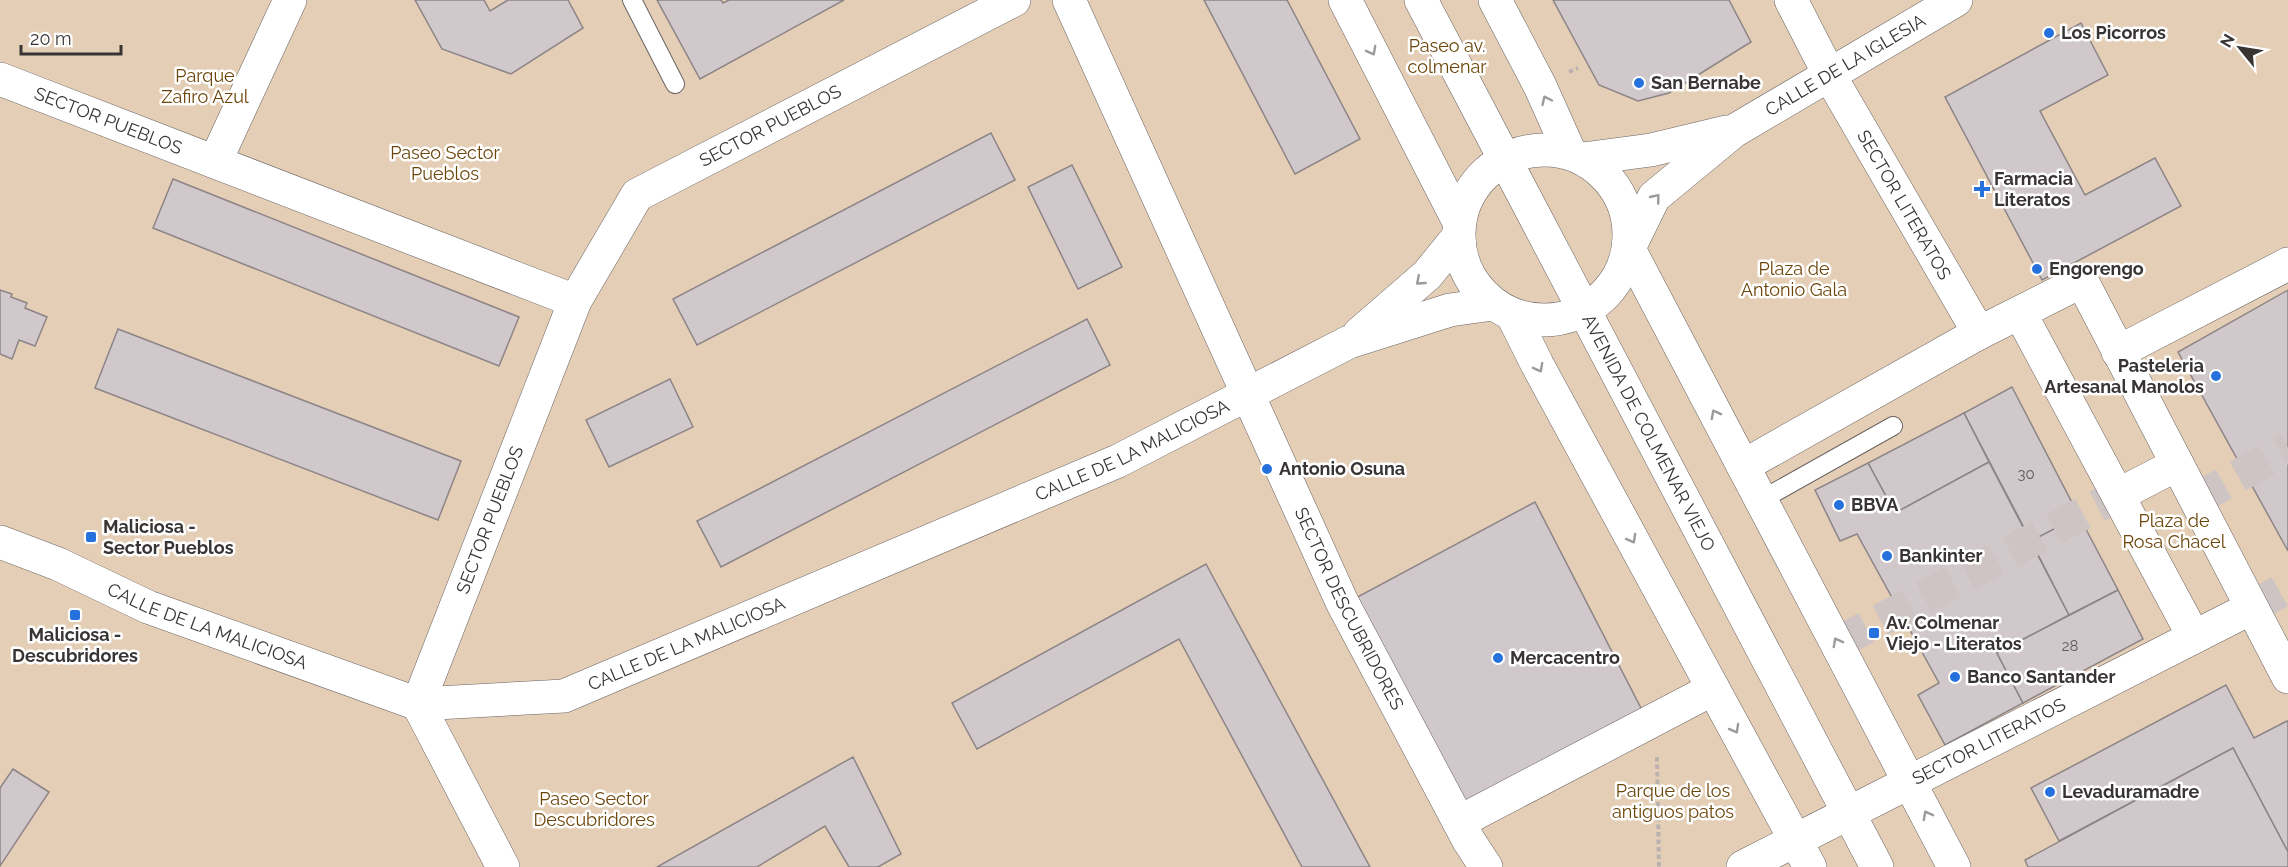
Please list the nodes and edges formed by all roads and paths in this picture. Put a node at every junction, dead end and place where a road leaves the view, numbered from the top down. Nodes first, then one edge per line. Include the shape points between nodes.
1 (290, 0) edge
2 (632, 0) edge
3 (1014, 0) edge
4 (1069, 0) edge
5 (1345, 0) edge
6 (1421, 0) edge
7 (1495, 0) edge
8 (1791, 0) edge
9 (1956, 0) edge
10 (1830, 76) junction
11 (0, 79) edge
12 (675, 84) dead end
13 (1734, 131) junction
14 (1577, 156) junction
15 (1504, 159) junction
16 (215, 162) junction
17 (1459, 230) junction
18 (1629, 249) junction
19 (2288, 264) edge
20 (575, 301) junction
21 (1503, 310) junction
22 (1583, 311) junction
23 (2020, 312) junction
24 (1979, 333) junction
25 (1349, 342) junction
26 (2118, 352) junction
27 (1249, 393) junction
28 (1893, 426) dead end
29 (2176, 465) junction
30 (1743, 466) junction
31 (2118, 495) junction
32 (1761, 500) junction
33 (0, 542) edge
34 (2251, 608) junction
35 (2194, 637) junction
36 (2288, 677) edge
37 (1713, 689) junction
38 (418, 704) junction
39 (1656, 719) junction
40 (1909, 783) junction
41 (1848, 813) junction
42 (1459, 822) junction
43 (1802, 853) edge
44 (503, 867) edge
45 (1486, 867) edge
46 (1659, 867) edge
47 (1743, 867) edge
48 (1876, 867) edge
49 (1954, 867) edge

1 - 16 street
2 - 12 lane
3 - 20 street, SECTOR PUEBLOS via 637,195
4 - 27 street
5 -> 17 street
6 - 15 street, AVENIDA DE COLMENAR VIEJO
14 -> 7 street
8 - 10 street, SECTOR LITERATOS
9 - 10 street, CALLE DE LA IGLESIA
10 - 13 street, CALLE DE LA IGLESIA
10 - 24 street, SECTOR LITERATOS
11 - 16 street, SECTOR PUEBLOS
13 - 14 street, CALLE DE LA IGLESIA via 1651,150
18 -> 13 street, CALLE DE LA IGLESIA via 1654,197
14 - 15 street, CALLE DE LA IGLESIA via 1548,149
14 - 18 street via 1605,174 1620,196 1628,221
15 - 17 street via 1483,175 1467,197
15 - 22 street, AVENIDA DE COLMENAR VIEJO
16 - 20 street, SECTOR PUEBLOS
17 - 21 street via 1462,263 1474,286
17 -> 25 street, CALLE DE LA MALICIOSA via 1427,275
18 - 22 street, CALLE DE LA IGLESIA via 1620,274 1604,295
30 -> 18 street
19 - 26 street
20 - 38 street, SECTOR PUEBLOS
21 - 22 street, CALLE DE LA MALICIOSA via 1537,321
21 - 25 street, CALLE DE LA MALICIOSA via 1450,310
21 -> 37 street
22 - 41 street, AVENIDA DE COLMENAR VIEJO
23 - 24 street
23 - 26 street via 2082,281
23 - 31 street
24 - 30 street
25 - 27 street, CALLE DE LA MALICIOSA
26 - 29 street
27 - 38 street, CALLE DE LA MALICIOSA via 1118,462 564,696
27 - 42 street, SECTOR DESCUBRIDORES via 1342,602
28 - 32 lane
29 - 31 street
29 - 34 street
30 - 32 street
31 - 35 street
40 -> 32 street
33 - 38 street, CALLE DE LA MALICIOSA via 58,564 148,607
34 - 35 street, SECTOR LITERATOS
34 - 36 street
35 - 40 street, SECTOR LITERATOS
37 - 39 street
37 -> 43 street
38 - 44 street
39 - 42 street
39 - 46 path
40 - 41 street, SECTOR LITERATOS
49 -> 40 street
41 - 43 street
41 - 48 street, AVENIDA DE COLMENAR VIEJO
42 - 45 street, SECTOR DESCUBRIDORES
43 - 47 street

